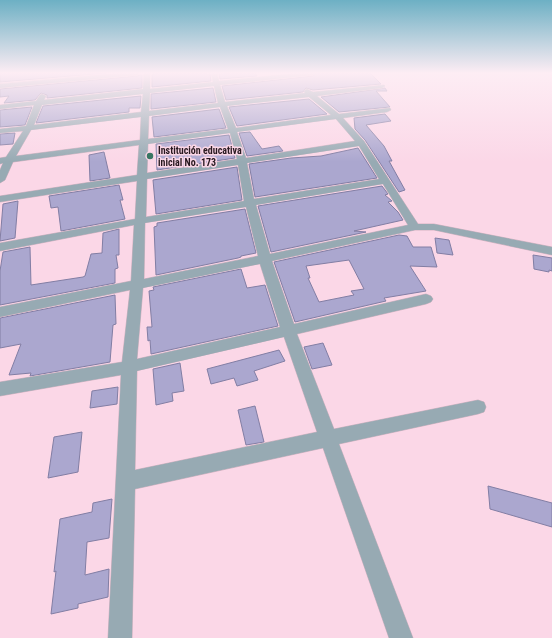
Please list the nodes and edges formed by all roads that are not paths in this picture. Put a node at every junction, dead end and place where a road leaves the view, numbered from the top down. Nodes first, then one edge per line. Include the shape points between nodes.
1 (39, 102) edge
2 (33, 103) edge
3 (145, 103) edge
4 (233, 103) edge
5 (321, 103) edge
6 (222, 104) junction
7 (0, 107) edge
8 (387, 110) dead end
9 (145, 113) junction
10 (338, 116) junction
11 (29, 127) junction
12 (0, 131) edge
13 (233, 131) junction
14 (143, 142) junction
15 (361, 143) junction
16 (4, 161) edge
17 (242, 161) junction
18 (143, 176) junction
19 (0, 180) edge
20 (386, 181) junction
21 (0, 199) edge
22 (250, 204) junction
23 (140, 221) junction
24 (414, 227) junction
25 (0, 247) edge
26 (552, 251) edge
27 (265, 259) junction
28 (137, 285) junction
29 (426, 299) dead end
30 (0, 312) edge
31 (288, 331) junction
32 (129, 367) junction
33 (0, 389) edge
34 (478, 407) dead end
35 (328, 440) junction
36 (126, 481) junction
37 (120, 638) edge
38 (401, 638) edge

1 - 11 street
2 - 7 street
3 - 9 street
4 - 6 street
5 - 10 street
6 - 9 street
6 - 13 street
8 - 10 street
9 - 11 street
9 - 14 street
10 - 13 street
10 - 15 street
11 - 12 street
11 - 16 street
13 - 14 street
13 - 17 street
14 - 16 street
14 - 18 street
15 - 17 street
15 - 20 street
16 - 19 street
17 - 18 street
17 - 22 street
18 - 21 street
18 - 23 street
20 - 22 street
20 - 24 street
22 - 23 street
22 - 27 street
23 - 25 street
23 - 28 street
24 - 26 street via 434,227
24 - 27 street
27 - 28 street
27 - 31 street
28 - 30 street
28 - 32 street
29 - 31 street
31 - 32 street
31 - 35 street
32 - 33 street
32 - 36 street
34 - 35 street
35 - 36 street
35 - 38 street
36 - 37 street

